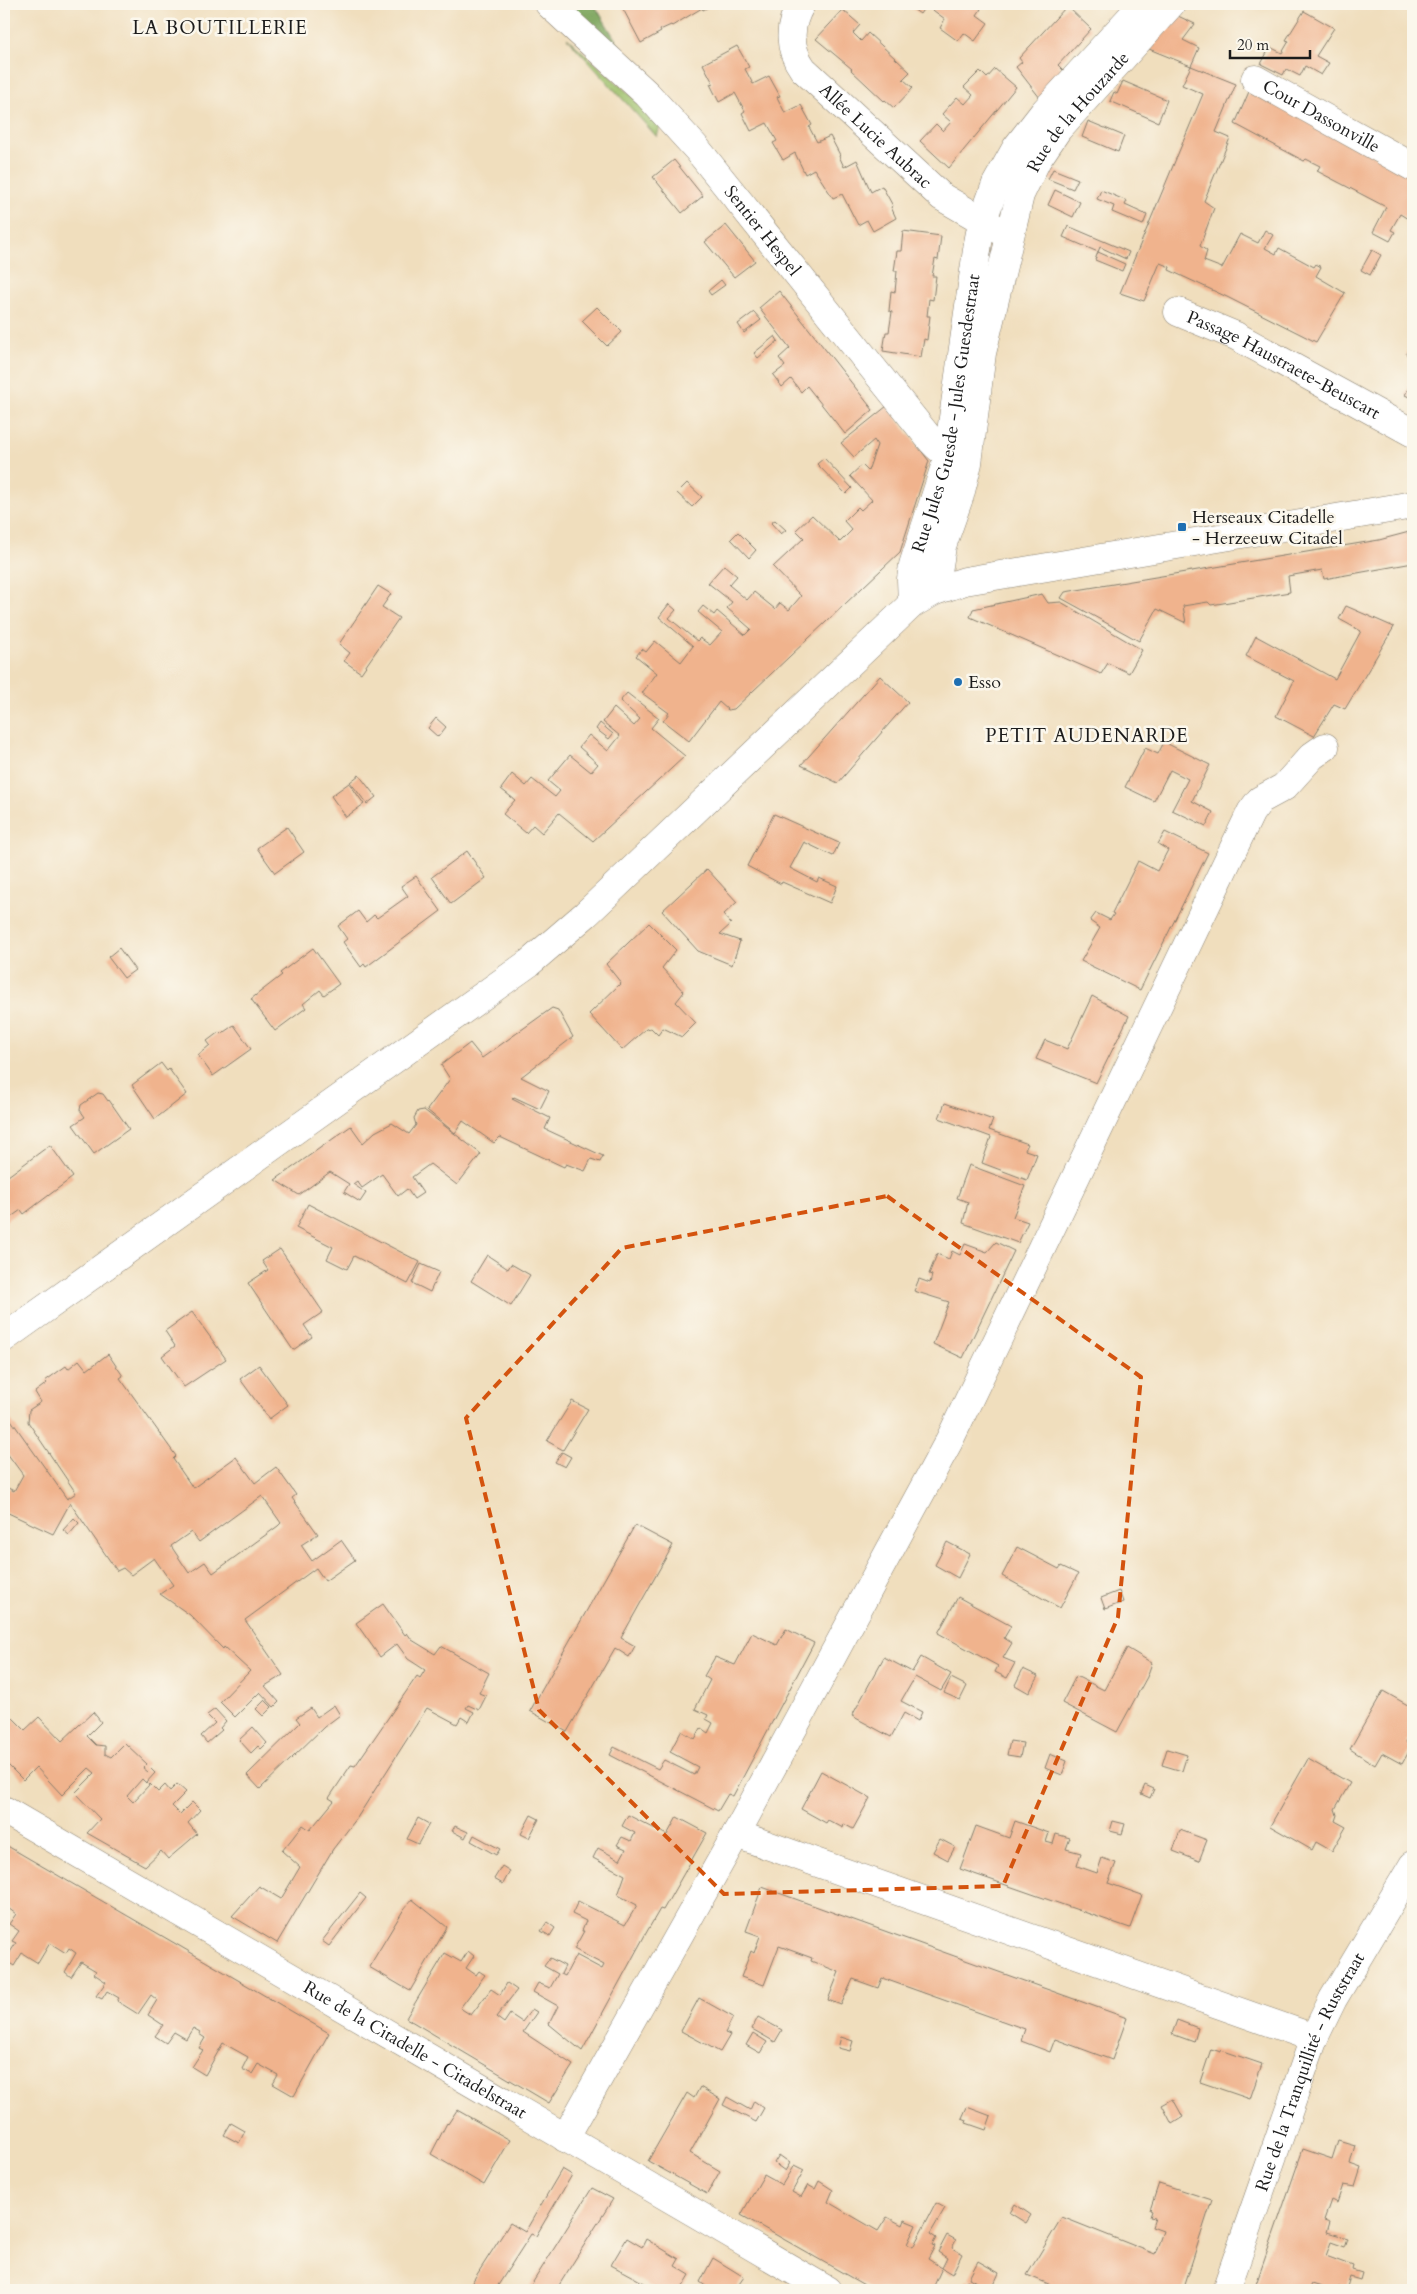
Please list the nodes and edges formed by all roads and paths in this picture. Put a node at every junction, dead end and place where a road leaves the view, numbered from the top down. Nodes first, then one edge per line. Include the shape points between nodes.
1 (549, 4) edge
2 (801, 4) edge
3 (1143, 4) edge
4 (1172, 4) edge
5 (1255, 79) dead end
6 (1413, 167) edge
7 (982, 222) junction
8 (1009, 235) junction
9 (1178, 312) dead end
10 (1413, 433) edge
11 (958, 459) junction
12 (1413, 505) edge
13 (924, 597) junction
14 (1325, 747) dead end
15 (4, 1338) edge
16 (4, 1810) edge
17 (736, 1834) junction
18 (1413, 1865) edge
19 (1314, 2038) junction
20 (565, 2138) junction
21 (827, 2290) edge
22 (1226, 2290) edge

1 - 11 street, Sentier Hespel via 676,125 938,449
2 - 7 street, Allée Lucie Aubrac via 793,21 791,43 803,69 942,198
3 - 7 street, Rue de la Houzarde via 1044,112 1016,148 996,184
4 - 8 street, Rue de la Houzarde via 1048,143 1028,177
5 - 6 street, Cour Dassonville
7 - 8 street, Allée Lucie Aubrac
7 - 11 street, Rue Jules Guesde - Jules Guesdestraat
8 - 11 street, Rue Jules Guesde - Jules Guesdestraat
9 - 10 street, Passage Haustraete-Beuscart via 1236,336
11 - 13 street, Rue Jules Guesde - Jules Guesdestraat via 960,495
12 - 13 street via 965,581
13 - 15 street via 586,914 529,963
14 - 17 street via 1312,756 1284,787 1260,800 1251,812 949,1441
16 - 20 street, Rue de la Citadelle - Citadelstraat
17 - 19 street
17 - 20 street
18 - 19 street, Rue de la Tranquillité - Ruststraat via 1333,1999
19 - 22 street, Rue de la Tranquillité - Ruststraat
20 - 21 street, Rue de la Citadelle - Citadelstraat

